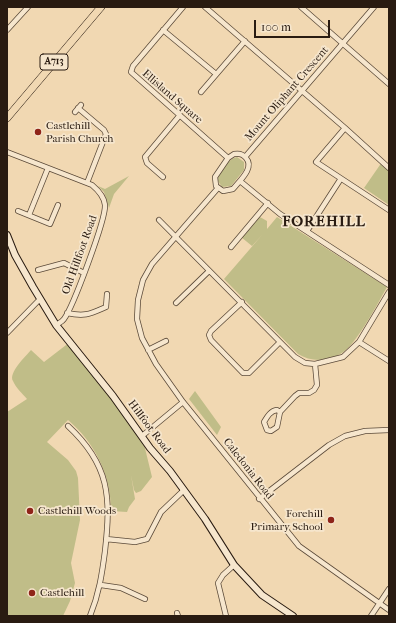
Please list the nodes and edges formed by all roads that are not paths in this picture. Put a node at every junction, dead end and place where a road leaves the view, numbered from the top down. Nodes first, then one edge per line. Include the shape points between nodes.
1 (28, 7) edge
2 (101, 7) edge
3 (182, 7) edge
4 (205, 7) edge
5 (301, 7) edge
6 (374, 7) edge
7 (7, 30) edge
8 (163, 30) junction
9 (245, 42) junction
10 (343, 43) junction
11 (216, 74) junction
12 (389, 84) edge
13 (302, 90) junction
14 (201, 92) dead end
15 (78, 109) dead end
16 (180, 115) junction
17 (7, 118) edge
18 (345, 128) junction
19 (7, 152) edge
20 (245, 157) junction
21 (228, 158) junction
22 (48, 168) junction
23 (389, 168) edge
24 (163, 177) dead end
25 (340, 180) junction
26 (240, 181) junction
27 (87, 183) junction
28 (218, 188) junction
29 (268, 203) junction
30 (58, 205) dead end
31 (389, 210) edge
32 (18, 211) dead end
33 (29, 214) junction
34 (159, 220) dead end
35 (307, 231) junction
36 (7, 235) edge
37 (177, 236) junction
38 (231, 247) dead end
39 (46, 262) dead end
40 (48, 268) junction
41 (38, 270) dead end
42 (209, 271) junction
43 (84, 273) junction
44 (389, 286) edge
45 (389, 292) edge
46 (107, 294) dead end
47 (40, 299) junction
48 (242, 302) junction
49 (176, 303) dead end
50 (67, 313) junction
51 (56, 325) junction
52 (7, 333) edge
53 (166, 340) dead end
54 (280, 342) junction
55 (359, 342) junction
56 (148, 350) junction
57 (389, 361) edge
58 (315, 364) junction
59 (183, 402) junction
60 (280, 412) junction
61 (68, 426) dead end
62 (389, 430) edge
63 (142, 436) junction
64 (184, 490) junction
65 (259, 499) junction
66 (106, 539) junction
67 (234, 565) junction
68 (101, 585) junction
69 (389, 589) edge
70 (145, 598) dead end
71 (379, 603) junction
72 (389, 610) edge
73 (90, 616) edge
74 (226, 616) edge
75 (293, 616) edge
76 (370, 616) edge

1 - 7 street
2 - 17 main road, A713
3 - 8 street, Ellisland Square
4 - 9 street
5 - 10 street
6 - 10 street, Mount Oliphant Crescent
8 - 11 street
8 - 16 street, Ellisland Square via 133,66 131,72
9 - 11 street
9 - 13 street
10 - 12 street
10 - 13 street, Mount Oliphant Crescent
11 - 14 street
13 - 18 street
13 - 20 street, Mount Oliphant Crescent
15 - 27 street via 106,134
16 - 21 street, Ellisland Square
16 - 24 street via 145,156 147,163
18 - 23 street
18 - 25 street via 316,162
19 - 22 street, Old Hillfoot Road
20 - 21 street via 237,153
20 - 26 street via 248,168
21 - 28 street via 216,175 215,182
22 - 27 street, Old Hillfoot Road
22 - 33 street
25 - 31 street
25 - 35 street
26 - 28 street via 229,191
26 - 29 street
27 - 43 street, Old Hillfoot Road via 100,191 105,205 103,220
28 - 37 street, Caledonia Road
29 - 35 street
29 - 38 street
30 - 33 street via 50,224
32 - 33 street
34 - 37 street
35 - 44 street
36 - 47 street, Hillfoot Road via 15,255
37 - 42 street
37 - 56 street, Caledonia Road via 152,264 143,280 137,319
39 - 40 street
40 - 41 street
40 - 43 street via 64,263
42 - 48 street
42 - 49 street
43 - 50 street, Old Hillfoot Road
45 - 55 street
46 - 50 street via 106,307 89,315
47 - 51 street, Hillfoot Road
47 - 52 street
48 - 54 street
48 - 54 street via 211,331 211,340 243,373 249,373
50 - 51 street, Old Hillfoot Road
51 - 63 street, Hillfoot Road
53 - 56 street
54 - 58 street via 300,362
55 - 57 street
55 - 58 street via 343,357
56 - 59 street, Caledonia Road
58 - 60 street via 317,385 314,390 295,396
59 - 63 street
59 - 65 street, Caledonia Road
60 - 60 street via 277,427 268,430 264,422 269,414 277,410
61 - 66 street via 90,450 101,472 108,504
62 - 65 street via 365,431 345,436 329,445
63 - 64 street, Hillfoot Road
64 - 66 street via 161,512 147,539 135,542
64 - 67 street, Hillfoot Road
65 - 71 street, Caledonia Road via 299,546
66 - 68 street
67 - 74 street via 218,583
67 - 75 street, Hillfoot Road via 262,595
68 - 70 street via 121,588
68 - 73 street
69 - 71 street
71 - 72 street, Caledonia Road
71 - 76 street

